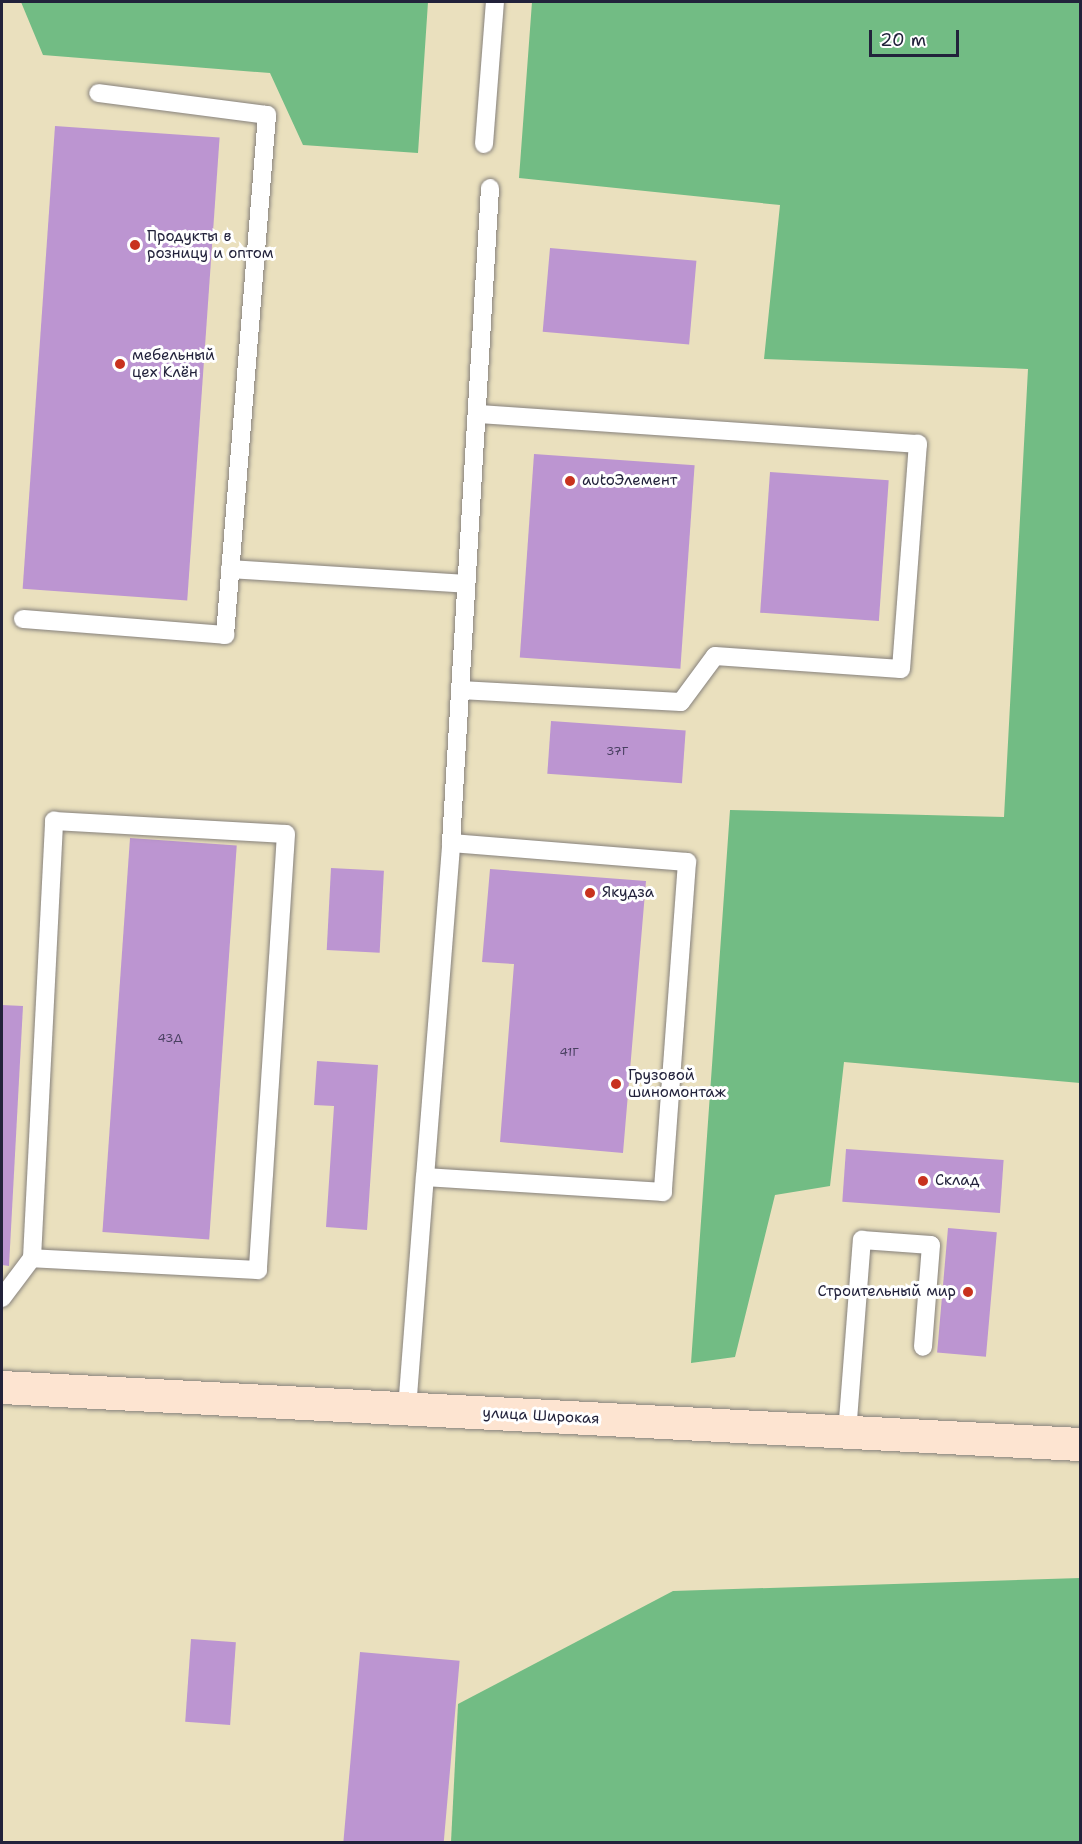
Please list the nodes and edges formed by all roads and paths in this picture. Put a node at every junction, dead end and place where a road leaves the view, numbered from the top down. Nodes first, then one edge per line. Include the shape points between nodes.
1 (495, 2) edge
2 (98, 93) dead end
3 (484, 144) dead end
4 (490, 188) dead end
5 (477, 414) junction
6 (230, 569) junction
7 (466, 584) junction
8 (23, 619) dead end
9 (460, 690) junction
10 (451, 843) junction
11 (425, 1177) junction
12 (32, 1258) junction
13 (2, 1298) edge
14 (923, 1347) dead end
15 (2, 1387) edge
16 (407, 1409) junction
17 (847, 1433) junction
18 (1080, 1444) edge

1 - 3 lane
2 - 6 lane via 267,115
4 - 5 lane
5 - 7 lane
5 - 9 lane via 918,444 901,669 715,656 681,702
6 - 7 lane
6 - 8 lane via 225,635
7 - 9 lane
9 - 10 lane
10 - 11 lane
10 - 11 lane via 687,862 663,1192
11 - 16 lane
12 - 12 lane via 258,1270 286,834 54,821
12 - 13 lane
14 - 17 lane via 931,1245 862,1240
15 - 16 street, улица Широкая
16 - 17 street, улица Широкая
17 - 18 street, улица Широкая

